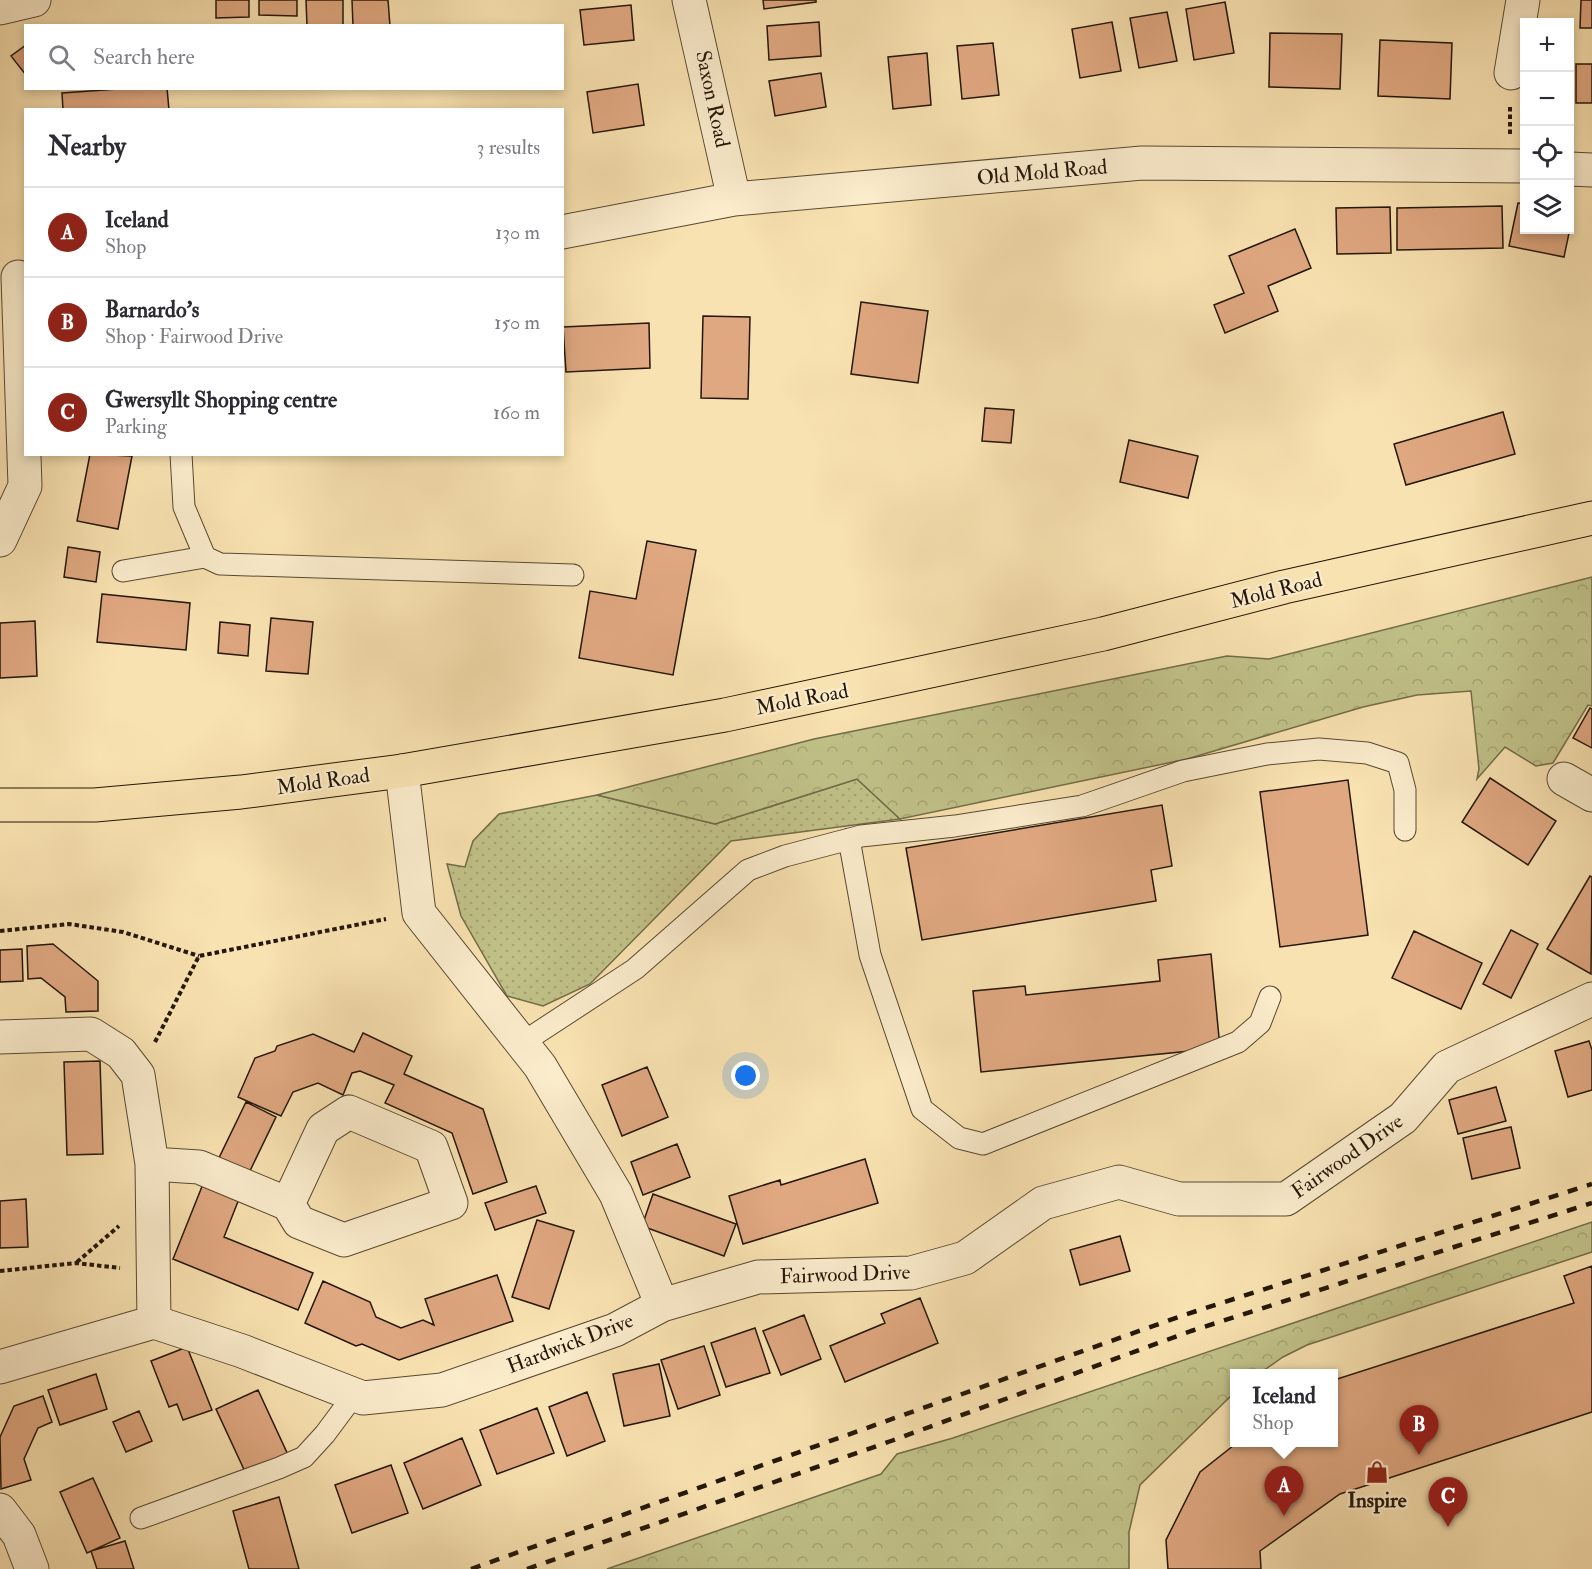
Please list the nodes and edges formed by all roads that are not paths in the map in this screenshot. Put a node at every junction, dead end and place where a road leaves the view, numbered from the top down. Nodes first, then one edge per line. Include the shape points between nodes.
1 (34, 0) edge
2 (689, 0) edge
3 (1523, 0) edge
4 (0, 8) edge
5 (1510, 73) road end
6 (1517, 165) edge
7 (1574, 169) edge
8 (1592, 170) edge
9 (734, 199) junction
10 (564, 232) edge
11 (15, 277) edge
12 (181, 456) edge
13 (10, 499) edge
14 (1592, 518) edge
15 (0, 540) edge
16 (205, 557) junction
17 (123, 571) dead end
18 (573, 575) dead end
19 (402, 771) junction
20 (1564, 779) dead end
21 (1592, 795) edge
22 (0, 806) edge
23 (1405, 830) dead end
24 (849, 839) junction
25 (1270, 997) dead end
26 (1592, 999) edge
27 (0, 1037) edge
28 (522, 1043) junction
29 (152, 1164) junction
30 (288, 1204) junction
31 (662, 1305) junction
32 (154, 1322) junction
33 (0, 1367) edge
34 (354, 1395) junction
35 (0, 1510) edge
36 (141, 1518) dead end
37 (32, 1569) edge

1 - 4 street
2 - 9 street, Saxon Road
3 - 5 street
6 - 9 street, Old Mold Road via 1142,163
7 - 8 street
9 - 10 street, Old Mold Road
11 - 13 street via 25,486
12 - 16 lane via 184,507
13 - 15 street
14 - 19 main road, Mold Road via 1284,586 1103,634 835,693
16 - 17 lane
16 - 18 lane via 220,564 273,568
19 - 22 main road, Mold Road via 241,792 95,805
19 - 28 street via 419,913
20 - 21 street
23 - 24 lane via 1405,790 1398,763 1367,753 1319,749 1183,771 1082,806
24 - 25 lane via 870,956 922,1109 958,1138 983,1144 1238,1042 1260,1023
24 - 28 lane via 748,870 635,969
26 - 31 street, Fairwood Drive via 1447,1067 1403,1118 1286,1199 1179,1199 1119,1182 1043,1203 965,1258 912,1273 759,1277
27 - 29 street via 91,1034 121,1053 138,1075
28 - 31 street via 540,1066 616,1194
29 - 30 street via 199,1167
29 - 32 street
30 - 30 street via 323,1129 349,1112 431,1147 451,1203 344,1240 299,1222
31 - 34 street, Hardwick Drive via 615,1330 442,1389 363,1398
32 - 33 street
32 - 34 street, Hardwick Drive
34 - 36 lane via 304,1457
35 - 37 street via 19,1535

